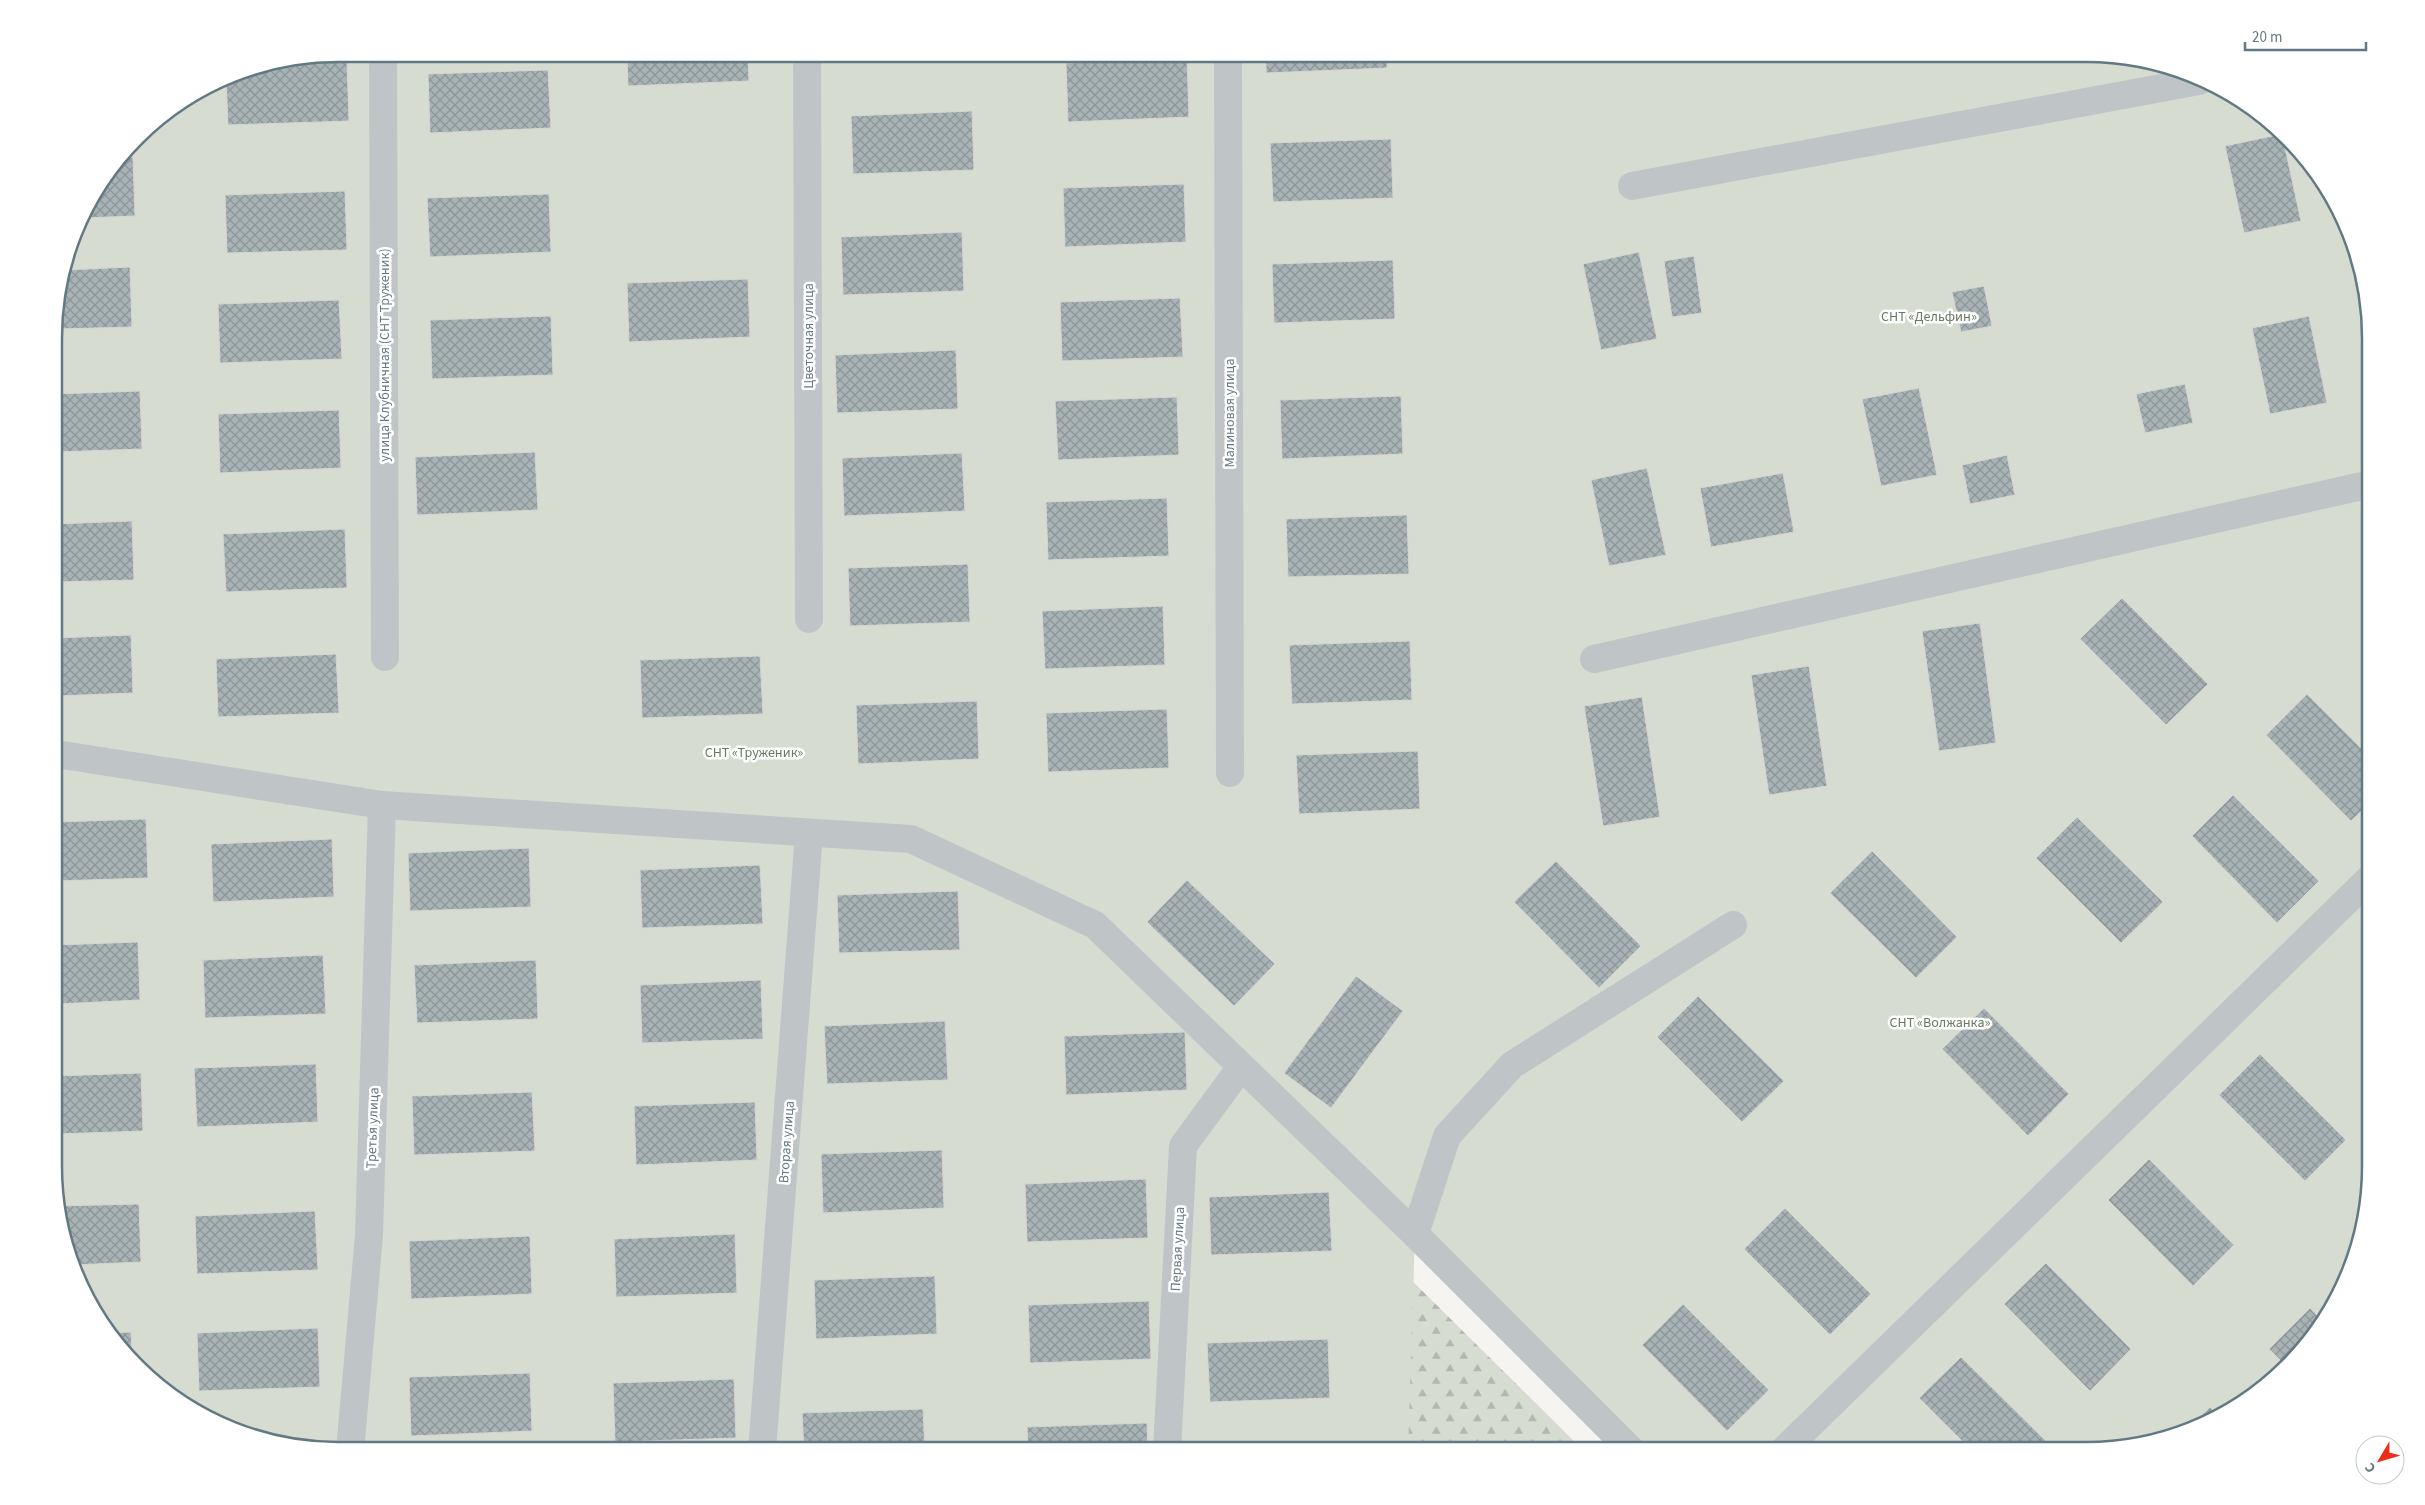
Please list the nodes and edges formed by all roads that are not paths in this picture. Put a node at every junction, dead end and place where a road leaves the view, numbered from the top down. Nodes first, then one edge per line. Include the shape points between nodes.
1 (383, 62) edge
2 (807, 62) edge
3 (1228, 62) edge
4 (2189, 83) edge
5 (1632, 186) dead end
6 (2362, 486) edge
7 (809, 619) dead end
8 (385, 657) dead end
9 (1594, 659) dead end
10 (62, 755) edge
11 (1230, 773) dead end
12 (382, 805) junction
13 (809, 833) junction
14 (2362, 886) edge
15 (1733, 925) dead end
16 (1242, 1066) junction
17 (1415, 1234) junction
18 (351, 1442) edge
19 (763, 1442) edge
20 (1167, 1442) edge
21 (1623, 1442) edge
22 (1792, 1442) edge

1 - 8 street, улица Клубничная (СНТ Труженик)
2 - 7 street, Цветочная улица
3 - 11 street, Малиновая улица
4 - 5 street
6 - 9 street
10 - 12 street
12 - 13 street
12 - 18 street, Третья улица via 369,1235
13 - 16 street via 911,840 1095,925
13 - 19 street, Вторая улица
14 - 22 street
15 - 17 street via 1512,1065 1447,1136
16 - 17 street
16 - 20 street, Первая улица via 1183,1146
17 - 21 street

